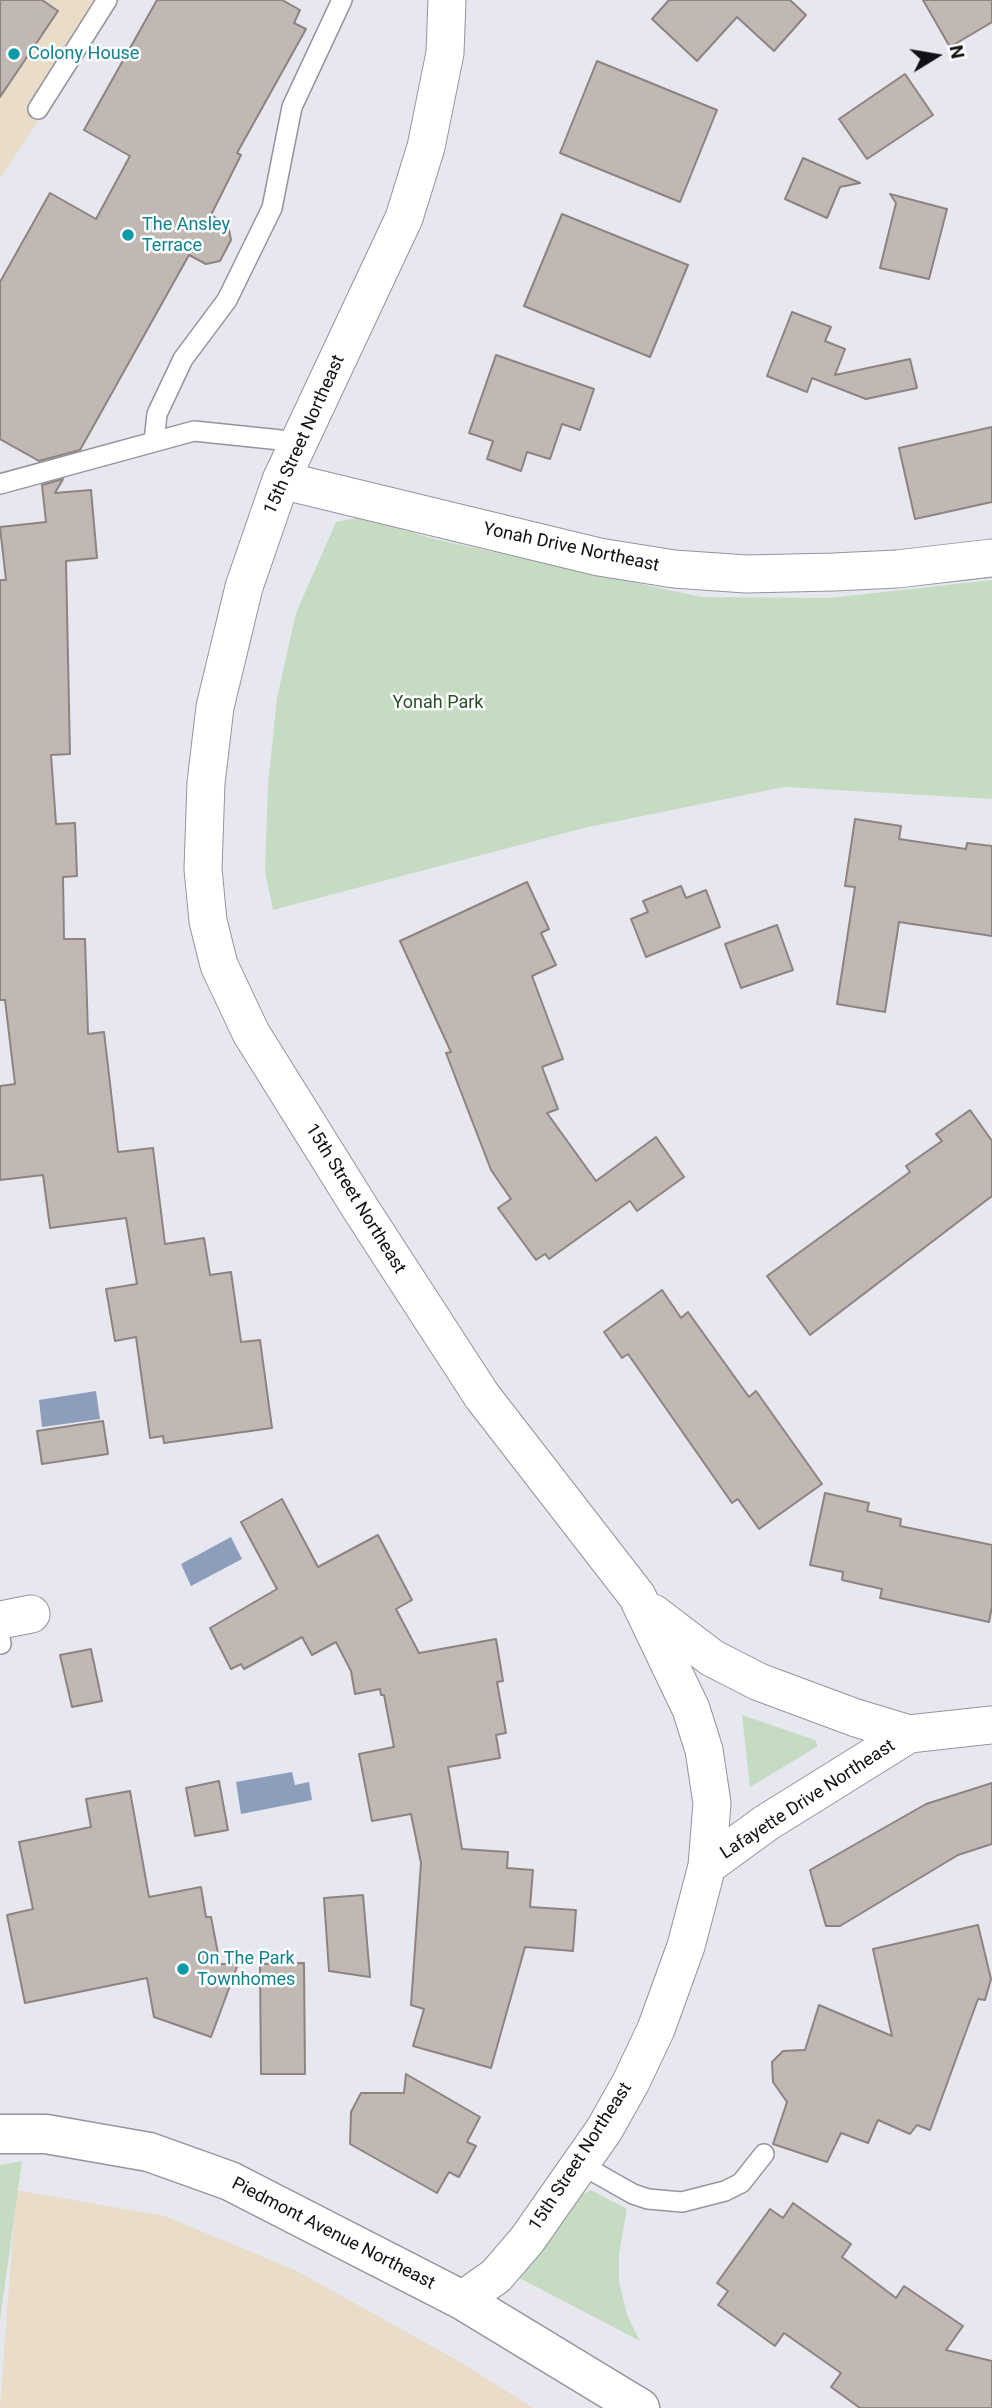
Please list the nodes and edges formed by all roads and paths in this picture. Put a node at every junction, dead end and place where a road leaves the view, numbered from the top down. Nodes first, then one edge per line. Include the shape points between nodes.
1 (107, 0) edge
2 (342, 0) edge
3 (447, 0) edge
4 (457, 0) edge
5 (446, 53) junction
6 (38, 109) dead end
7 (154, 442) junction
8 (299, 442) junction
9 (281, 480) junction
10 (0, 484) edge
11 (992, 558) edge
12 (637, 1596) junction
13 (992, 1725) edge
14 (909, 1734) junction
15 (707, 1866) junction
16 (0, 2134) edge
17 (764, 2154) dead end
18 (580, 2164) junction
19 (461, 2300) junction
20 (640, 2408) edge

1 - 6 lane
2 - 7 lane via 292,107 272,208 227,300 183,359 157,414
3 - 5 street, 15th Street Northeast
4 - 5 street
5 - 8 street, 15th Street Northeast via 426,147 404,218
7 - 8 lane via 194,431
7 - 10 lane
8 - 9 street, 15th Street Northeast
9 - 11 street, Yonah Drive Northeast via 598,557 674,569 747,574 834,572
9 - 12 street, 15th Street Northeast via 244,587 212,732 203,869 208,921 219,965 251,1033 482,1396
12 - 14 street, Lafayette Drive Northeast via 681,1637 759,1682
12 - 15 street, 15th Street Northeast via 677,1675 705,1750 712,1803
13 - 14 street, Lafayette Drive Northeast
14 - 15 street, Lafayette Drive Northeast via 766,1823
15 - 18 street, 15th Street Northeast via 686,1946 656,2029 631,2082
16 - 19 main road, Piedmont Avenue Northeast via 46,2134 155,2153 230,2181
17 - 18 lane via 741,2183 682,2202 633,2194
18 - 19 street, 15th Street Northeast via 512,2260
19 - 20 main road, Piedmont Avenue Northeast

